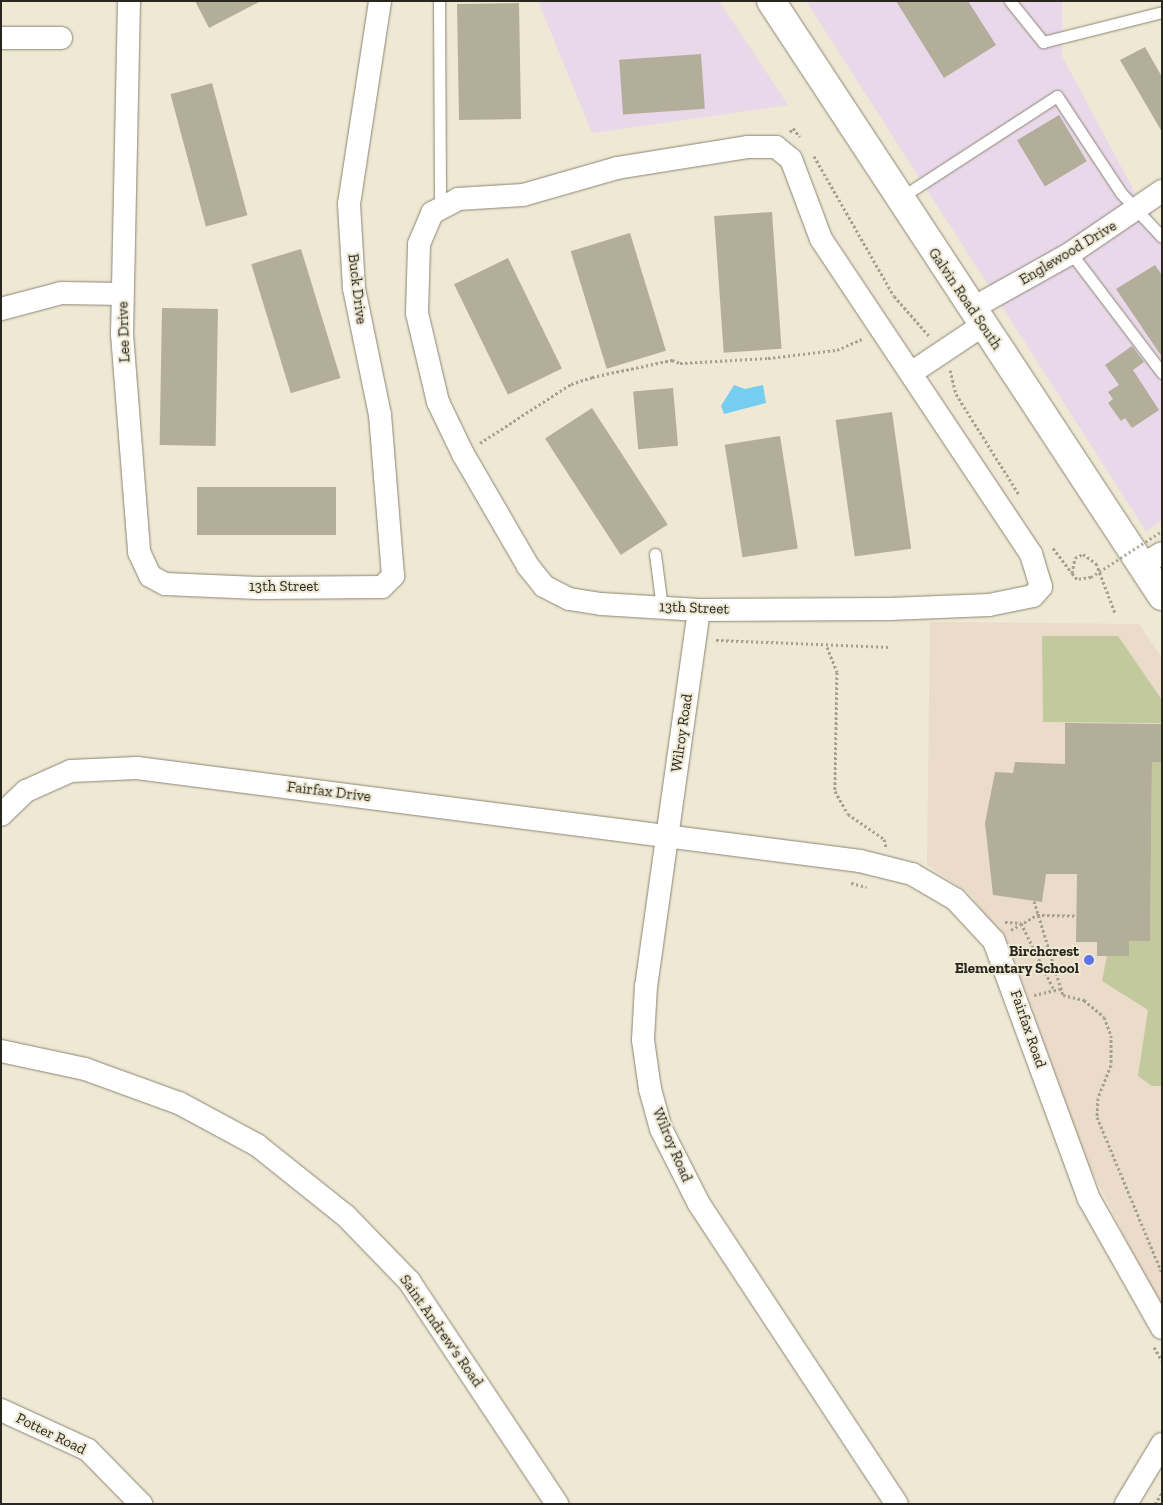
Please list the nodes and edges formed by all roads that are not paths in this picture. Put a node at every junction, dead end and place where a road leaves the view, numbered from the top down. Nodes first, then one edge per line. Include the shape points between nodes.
1 (129, 1) edge
2 (380, 1) edge
3 (439, 1) edge
4 (1010, 1) edge
5 (773, 2) edge
6 (1162, 12) edge
7 (1, 38) edge
8 (61, 38) dead end
9 (1162, 191) edge
10 (899, 200) junction
11 (440, 208) junction
12 (1139, 210) junction
13 (1162, 238) edge
14 (1071, 253) junction
15 (122, 294) junction
16 (1, 309) edge
17 (977, 317) junction
18 (911, 373) junction
19 (1162, 373) edge
20 (655, 554) dead end
21 (1152, 559) edge
22 (393, 576) joint
23 (232, 587) joint
24 (1162, 596) edge
25 (662, 608) junction
26 (699, 610) junction
27 (1, 815) edge
28 (668, 836) junction
29 (1, 1051) edge
30 (1162, 1328) edge
31 (1, 1410) edge
32 (1162, 1444) edge
33 (142, 1504) edge
34 (557, 1504) edge
35 (897, 1504) edge
36 (1126, 1504) edge

1 - 15 street, Lee Drive
2 - 22 street, Buck Drive via 349,204 354,288 380,415
3 - 11 lane
4 - 6 lane via 1043,42
5 - 10 main road, Galvin Road South
7 - 8 street
9 - 12 street, Englewood Drive
10 - 12 lane via 1057,96 1121,193
10 - 17 main road, Galvin Road South
11 - 18 street via 458,199 523,196 617,168 748,147 776,147 791,158 821,239
11 - 25 street, 13th Street via 432,213 419,244 417,313 438,402 463,454 519,551 544,586 569,599
12 - 13 lane
12 - 14 street, Englewood Drive
14 - 17 street, Englewood Drive
14 - 19 lane
15 - 16 street via 60,294
15 - 23 street, Lee Drive via 139,552 150,576 165,584
17 - 18 street, Englewood Drive
17 - 21 main road, Galvin Road South
18 - 26 street, 13th Street via 1031,554 1041,586 1033,596 989,605
20 - 25 lane
21 - 24 main road, Galvin Road South
22 - 23 street, 13th Street via 382,587
25 - 26 street, 13th Street
26 - 28 street, Wilroy Road
27 - 28 street, Fairfax Drive via 26,791 71,771 137,768
28 - 30 street, Fairfax Road via 860,861 912,874 955,899 994,941 1090,1198
28 - 35 street, Wilroy Road via 644,1016 646,1066 661,1129 699,1204
29 - 34 street, Saint Andrew's Road via 85,1069 179,1103 257,1145 346,1216 409,1281
31 - 33 street, Potter Road via 88,1450
32 - 36 street

